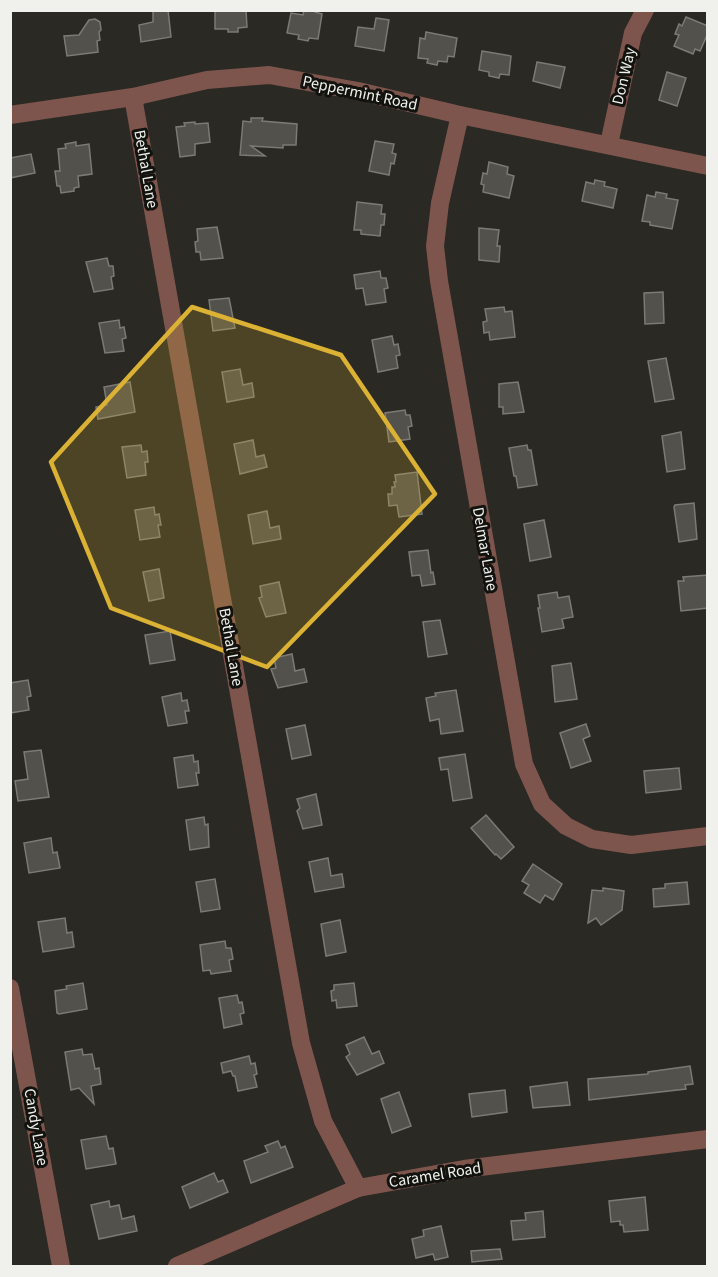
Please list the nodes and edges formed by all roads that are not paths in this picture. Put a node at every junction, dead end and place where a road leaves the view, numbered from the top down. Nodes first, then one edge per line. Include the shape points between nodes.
1 (645, 10) edge
2 (134, 97) junction
3 (10, 115) edge
4 (460, 115) junction
5 (609, 144) junction
6 (708, 166) edge
7 (708, 836) edge
8 (10, 988) edge
9 (708, 1138) edge
10 (358, 1188) junction
11 (61, 1266) edge
12 (177, 1266) edge

1 - 5 street, Don Way via 633,33
2 - 3 street, Peppermint Road
2 - 4 street, Peppermint Road via 207,80 269,75
2 - 10 street, Bethal Lane via 301,1043 323,1121
4 - 5 street, Peppermint Road
4 - 7 street, Delmar Lane via 440,203 435,246 524,764 542,804 566,826 592,839 631,845
5 - 6 street, Peppermint Road
8 - 11 street, Candy Lane
9 - 10 street, Caramel Road via 464,1169
10 - 12 street, Caramel Road

